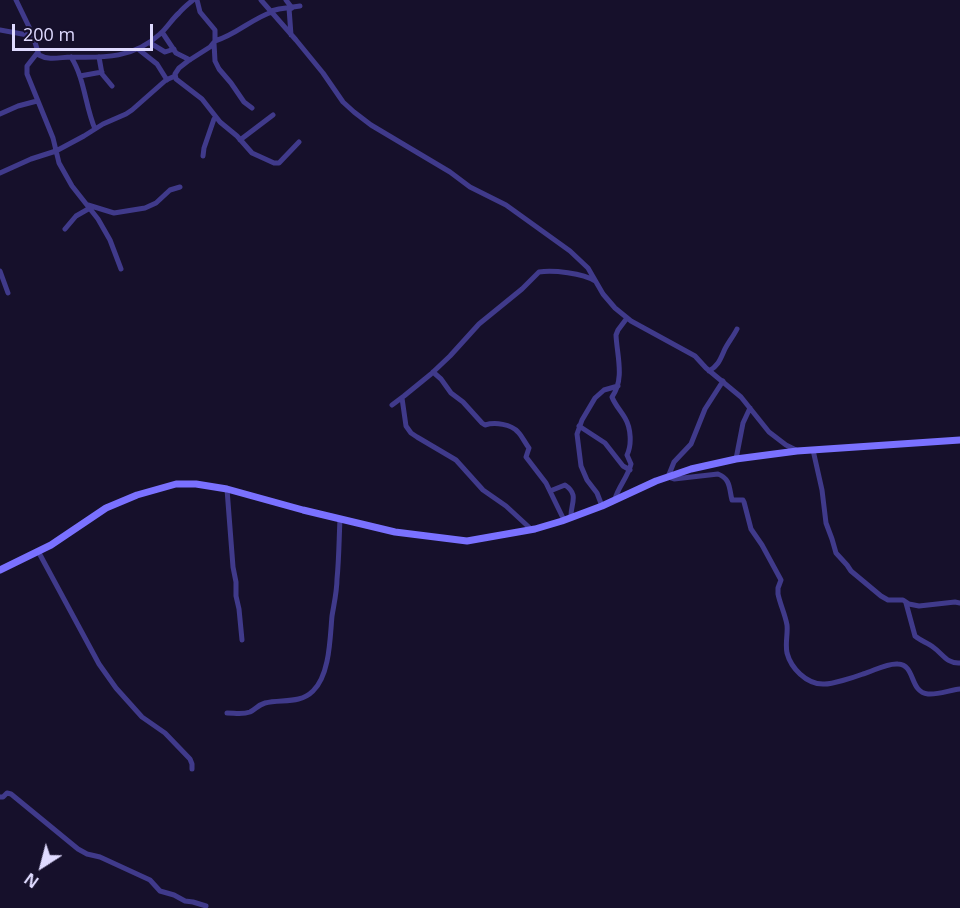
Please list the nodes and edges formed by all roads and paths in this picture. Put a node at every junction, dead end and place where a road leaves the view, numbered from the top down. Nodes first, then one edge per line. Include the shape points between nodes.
1 (15, 0) edge
2 (195, 0) edge
3 (261, 0) edge
4 (286, 0) edge
5 (300, 6) dead end
6 (291, 8) junction
7 (271, 12) junction
8 (0, 30) edge
9 (162, 32) junction
10 (291, 35) junction
11 (33, 36) junction
12 (215, 42) junction
13 (150, 43) junction
14 (138, 49) junction
15 (174, 49) junction
16 (38, 52) junction
17 (72, 57) junction
18 (99, 57) junction
19 (190, 60) junction
20 (102, 72) junction
21 (80, 76) junction
22 (175, 76) junction
23 (167, 80) junction
24 (112, 86) dead end
25 (38, 101) junction
26 (252, 108) dead end
27 (0, 114) edge
28 (273, 115) dead end
29 (213, 116) junction
30 (95, 129) junction
31 (240, 140) junction
32 (300, 142) dead end
33 (56, 151) junction
34 (203, 156) dead end
35 (0, 173) edge
36 (180, 187) dead end
37 (89, 206) junction
38 (65, 229) dead end
39 (121, 269) dead end
40 (0, 271) edge
41 (596, 281) junction
42 (8, 293) dead end
43 (627, 318) junction
44 (737, 329) dead end
45 (709, 371) junction
46 (433, 372) junction
47 (723, 381) junction
48 (618, 386) junction
49 (402, 398) junction
50 (392, 405) dead end
51 (750, 408) junction
52 (579, 426) junction
53 (960, 440) edge
54 (813, 450) junction
55 (797, 451) junction
56 (736, 459) junction
57 (630, 470) junction
58 (668, 477) junction
59 (227, 489) junction
60 (550, 491) junction
61 (615, 499) junction
62 (602, 506) junction
63 (340, 519) junction
64 (568, 519) junction
65 (532, 530) junction
66 (38, 551) junction
67 (0, 570) edge
68 (906, 601) junction
69 (960, 603) edge
70 (242, 640) dead end
71 (960, 663) edge
72 (960, 689) edge
73 (227, 713) dead end
74 (192, 769) dead end
75 (0, 797) edge
76 (206, 906) dead end

1 - 11 street
2 - 9 street
2 - 12 street via 215,30
3 - 7 street
4 - 6 street
5 - 6 street
6 - 7 street
6 - 10 street
7 - 10 street
7 - 12 street
8 - 11 street
9 - 13 street
9 - 15 street
10 - 41 street via 354,112 530,221 582,261
11 - 16 street
12 - 19 street
12 - 26 street via 219,69
13 - 14 street
13 - 15 street via 165,52
14 - 18 street
14 - 23 street via 157,64
15 - 19 street
16 - 17 street via 46,58
16 - 25 street via 26,70
17 - 18 street
17 - 21 street
18 - 20 street
19 - 22 street
20 - 21 street
20 - 24 street
21 - 30 street
22 - 23 street
22 - 29 street via 202,99
23 - 30 street via 132,110
25 - 27 street
25 - 33 street
28 - 31 street
29 - 31 street
29 - 34 street
30 - 33 street
31 - 32 street via 252,153 274,163 279,163
33 - 35 street
33 - 37 street via 67,178
36 - 37 street via 145,208 114,213
37 - 38 street
37 - 39 street via 110,240
40 - 42 street
41 - 43 street via 609,302
41 - 46 street via 586,276 538,272 479,324
43 - 45 street via 690,353
43 - 48 street via 616,335
44 - 45 street via 719,363
45 - 47 street
46 - 49 street
46 - 60 street via 482,423 517,430 529,448 526,457
47 - 51 street
47 - 58 street via 705,409 691,444 674,462
48 - 52 street via 600,392
48 - 57 street via 612,397 627,420
49 - 50 street
49 - 65 street via 407,429 456,459 483,490
51 - 55 street via 769,432
51 - 56 street
52 - 57 street via 605,443
52 - 62 street via 581,466
53 - 54 street
54 - 55 street
54 - 68 street via 826,523 837,556 881,596
55 - 56 street
56 - 58 street
57 - 61 street
58 - 61 street
58 - 72 street via 718,474 729,484 732,500 743,500 751,529 780,577 778,590 787,627 787,650 792,664 804,677 828,684 896,664 908,668 921,691 929,694
59 - 63 street
59 - 66 street via 176,484 137,495 106,508
59 - 70 street
60 - 64 street
60 - 64 street via 565,485 569,488 574,505
61 - 62 street
62 - 64 street
63 - 65 street via 459,541
63 - 73 street via 332,633 319,684 298,699 258,705 243,714
64 - 65 street
66 - 67 street
66 - 74 street via 99,664 142,717 165,733 190,759
68 - 69 street via 920,606
68 - 71 street via 915,636 950,662
75 - 76 street via 10,794 87,854 150,880 160,891

